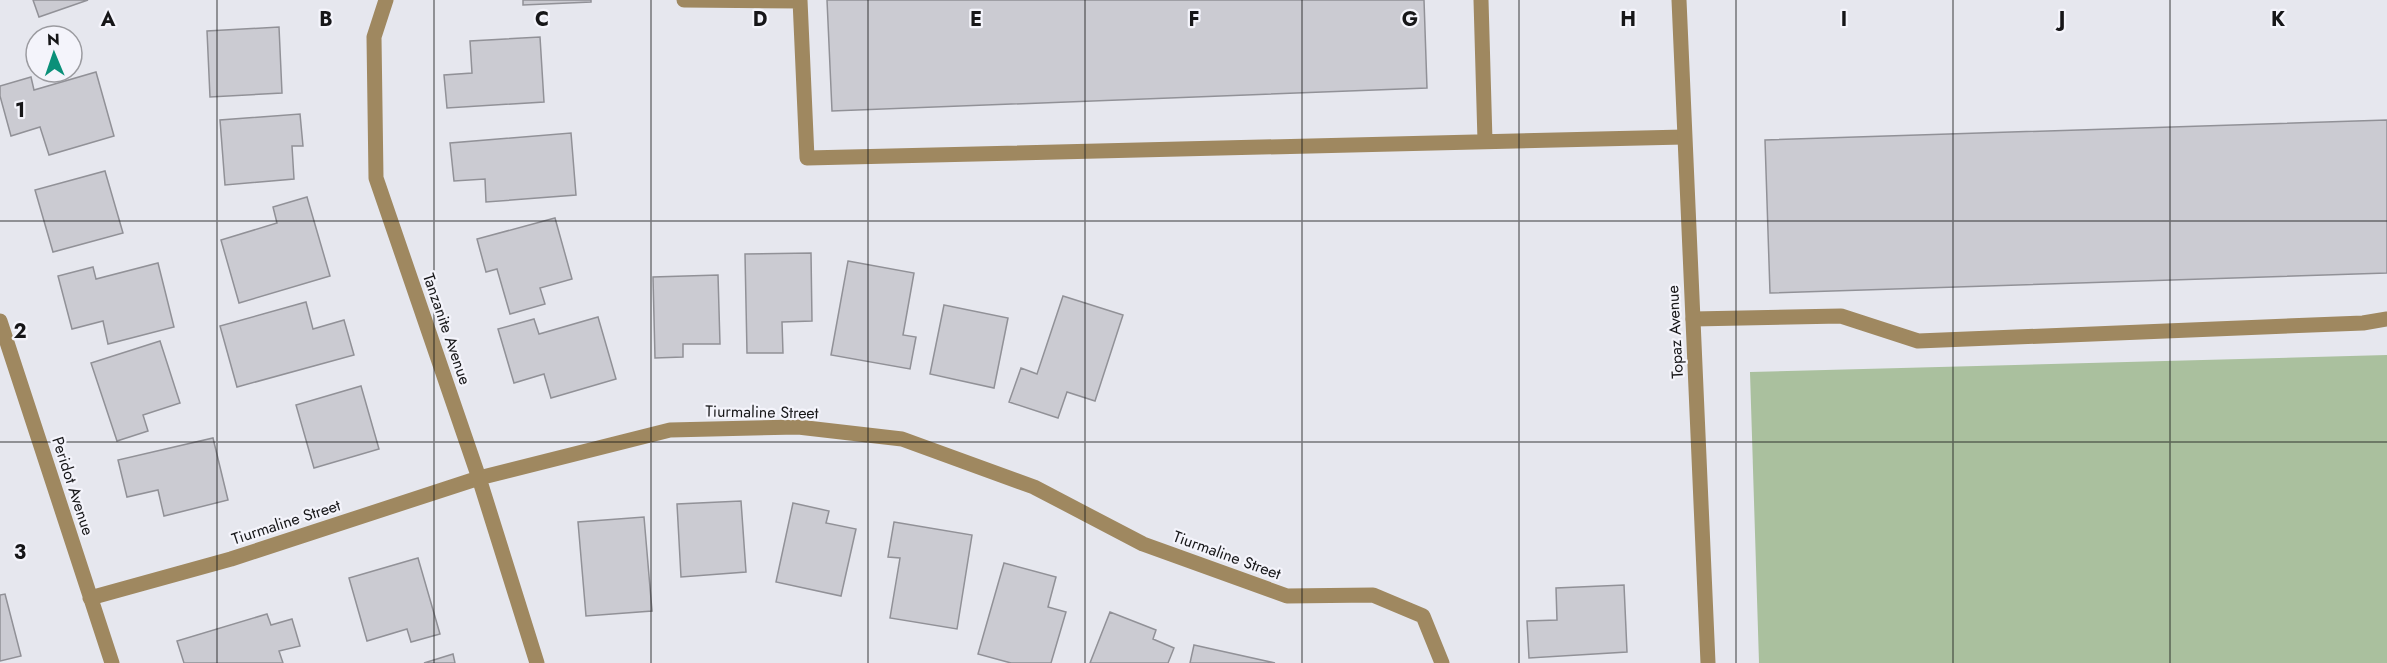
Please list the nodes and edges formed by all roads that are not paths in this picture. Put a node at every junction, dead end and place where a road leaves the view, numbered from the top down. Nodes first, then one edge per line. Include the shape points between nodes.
1 (386, 0) edge
2 (684, 0) edge
3 (800, 0) edge
4 (1481, 0) edge
5 (1678, 0) edge
6 (1684, 137) junction
7 (1485, 141) junction
8 (1693, 319) junction
9 (2387, 319) edge
10 (0, 321) edge
11 (479, 478) junction
12 (90, 598) junction
13 (112, 663) edge
14 (537, 663) edge
15 (1442, 663) edge
16 (1708, 663) edge

1 - 11 street, Tanzanite Avenue via 374,38 376,178
2 - 3 street
3 - 7 street via 807,158
4 - 7 street
5 - 6 street, Topaz Avenue
6 - 7 street
6 - 8 street, Topaz Avenue
8 - 9 street via 1841,316 1918,341
8 - 16 street, Topaz Avenue
10 - 12 street, Peridot Avenue
11 - 12 street, Tiurmaline Street via 231,559
11 - 14 street, Tanzanite Avenue
11 - 15 street, Tiurmaline Street via 670,430 798,427 902,439 1034,488 1143,544 1287,596 1373,595 1423,616
12 - 13 street, Peridot Avenue

